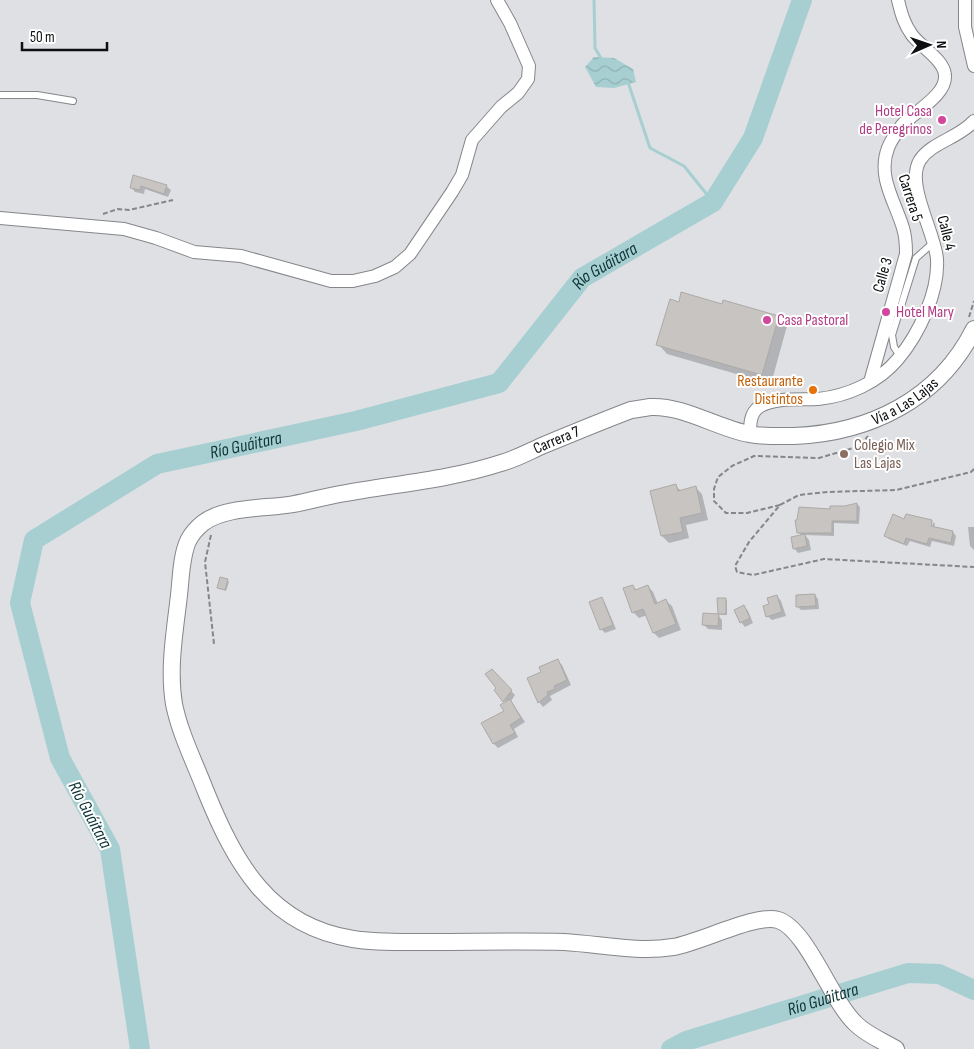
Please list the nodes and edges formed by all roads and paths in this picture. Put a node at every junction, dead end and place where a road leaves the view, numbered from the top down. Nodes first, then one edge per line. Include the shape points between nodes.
1 (497, 0) edge
2 (898, 0) edge
3 (965, 0) edge
4 (974, 66) edge
5 (0, 95) edge
6 (73, 101) dead end
7 (974, 121) edge
8 (173, 200) dead end
9 (0, 218) edge
10 (84, 225) junction
11 (905, 234) joint
12 (934, 242) junction
13 (974, 301) edge
14 (971, 324) edge
15 (900, 356) junction
16 (870, 382) junction
17 (883, 416) junction
18 (750, 434) junction
19 (974, 469) edge
20 (780, 505) junction
21 (216, 516) junction
22 (974, 567) edge
23 (214, 644) dead end
24 (896, 1049) edge

1 - 10 street via 529,66 528,79 472,140 462,175 452,192 410,254 394,267 375,276 331,281 241,256 194,252 124,229
2 - 11 street, Carrera 5 via 903,20 911,33 942,65 946,75 940,91 902,125 888,148 885,178
3 - 4 street via 966,27
5 - 6 lane via 37,95
7 - 12 street, Calle 4 via 963,132 928,151 916,170 916,182
8 - 10 path via 128,210 118,209 90,219
9 - 10 street
11 - 16 street, Calle 3 via 906,254
12 - 15 street, Calle 4 via 936,267 929,304 923,320
12 - 15 lane via 916,258 892,335 894,348
13 - 14 path
14 - 17 street, Vía a Las Lajas via 967,343 952,365 909,402
15 - 16 street, Calle 4
16 - 18 street via 820,399 789,400 758,407 752,413
17 - 18 street, Vía a Las Lajas via 855,427 818,435 776,437
17 - 20 path via 860,446 819,458 754,456 718,477 714,501 726,513 747,513
18 - 21 street, Carrera 7 via 671,409 631,410 503,463 450,476
19 - 20 path via 896,490 799,495
20 - 22 path via 749,542 738,560 737,572 752,575 824,559
21 - 23 path via 205,562
21 - 24 street via 200,525 188,540 172,668 173,694 182,732 220,826 244,870 281,909 329,933 379,942 565,942 650,949 695,942 757,920 782,920 803,942 846,1013 858,1026

